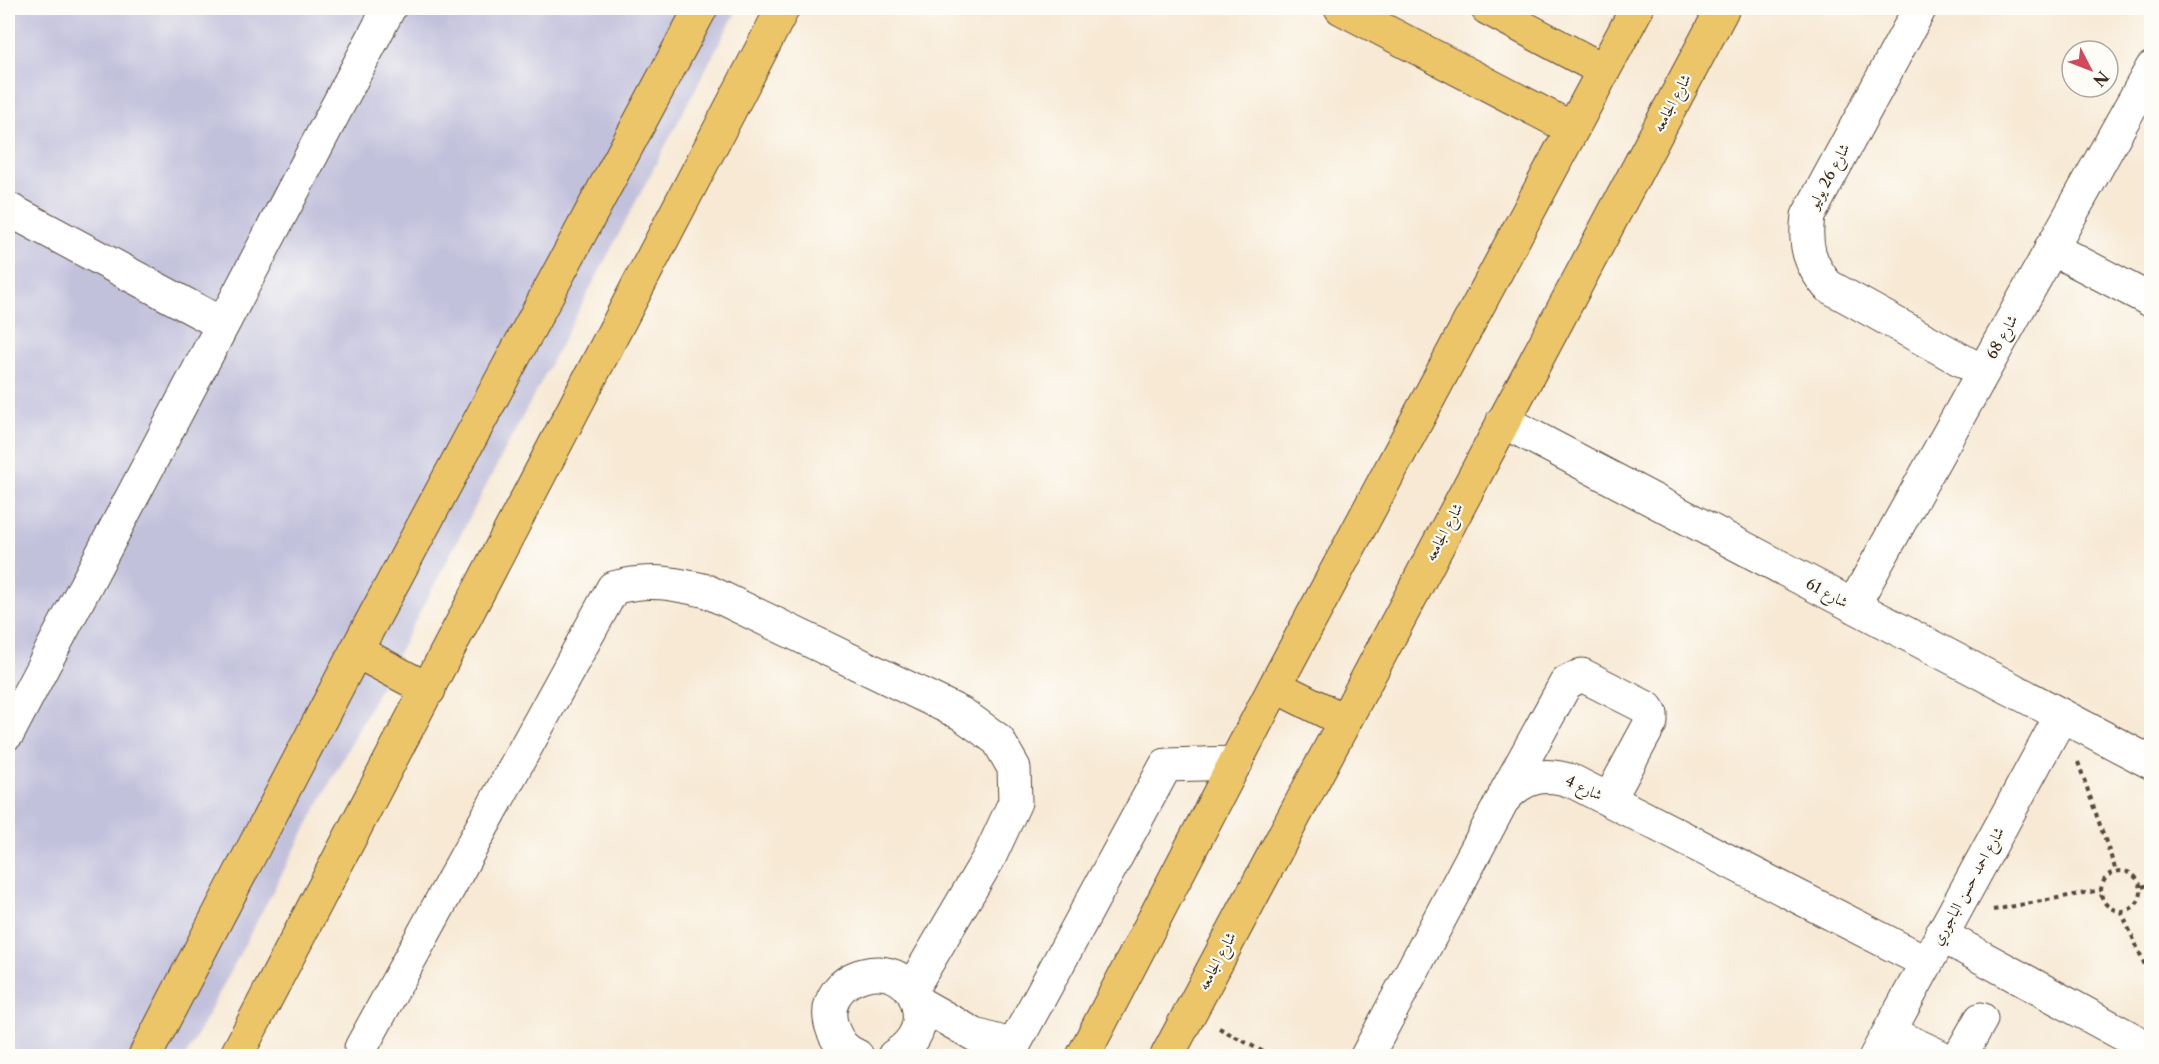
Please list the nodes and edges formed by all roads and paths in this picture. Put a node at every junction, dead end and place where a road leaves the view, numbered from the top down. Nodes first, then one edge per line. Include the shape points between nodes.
1 (389, 8) edge
2 (701, 8) edge
3 (783, 8) edge
4 (1341, 8) edge
5 (1487, 8) edge
6 (1637, 8) edge
7 (1723, 8) edge
8 (1920, 8) edge
9 (2151, 68) edge
10 (1603, 70) junction
11 (1571, 128) junction
12 (8, 209) edge
13 (2051, 248) junction
14 (2151, 301) edge
15 (222, 324) junction
16 (1983, 372) junction
17 (1503, 422) junction
18 (1853, 606) junction
19 (356, 651) junction
20 (1275, 686) junction
21 (429, 690) junction
22 (2061, 716) junction
23 (1343, 720) junction
24 (8, 733) edge
25 (1236, 762) junction
26 (2151, 764) edge
27 (1609, 800) junction
28 (1502, 801) junction
29 (2116, 871) junction
30 (2151, 884) edge
31 (2142, 887) junction
32 (2101, 890) junction
33 (2121, 911) junction
34 (1939, 938) junction
35 (2151, 981) edge
36 (914, 996) junction
37 (1190, 1013) junction
38 (1981, 1019) dead end
39 (1883, 1044) edge
40 (2142, 1050) edge
41 (1011, 1051) edge
42 (145, 1056) edge
43 (236, 1056) edge
44 (363, 1056) edge
45 (857, 1056) edge
46 (894, 1056) edge
47 (1083, 1056) edge
48 (1167, 1056) edge
49 (1271, 1056) edge
50 (1368, 1056) edge
51 (1939, 1056) edge
52 (1960, 1056) edge

1 - 15 street
2 - 19 main road
3 - 21 main road
4 - 11 main road
5 - 10 main road
6 - 10 main road
7 - 17 main road, شارع الجامعه
8 - 16 street, شارع 26 يوليو via 1808,216 1808,254 1828,286
9 - 13 street, شارع 68
10 - 11 main road
11 - 20 main road
12 - 15 street
13 - 14 street
13 - 16 street, شارع 68
15 - 24 street
16 - 18 street, شارع 68
17 - 18 street, شارع 61
17 - 23 main road, شارع الجامعه
18 - 22 street, شارع 61
19 - 21 main road
19 - 42 main road
20 - 23 main road
20 - 25 main road
21 - 43 main road
22 - 26 street, شارع 61
22 - 29 path
22 - 34 street, شارع احمد حسن الباجوري
23 - 37 main road, شارع الجامعه
25 - 41 street via 1166,765
25 - 47 main road
27 - 28 street, شارع 4 via 1559,776 1542,775 1512,788
27 - 28 street via 1651,722 1651,714 1647,708 1582,675 1566,683
27 - 34 street, شارع 4
28 - 50 street, شارع 4
29 - 31 path via 2132,874
29 - 32 path via 2106,878
30 - 31 path
31 - 33 path via 2137,904
32 - 33 path via 2107,905
32 - 34 path
33 - 35 path
34 - 39 street, شارع احمد حسن الباجوري
34 - 40 street, شارع 4
36 - 41 street via 975,1035
36 - 44 street via 990,856 1015,801 1014,768 998,740 962,714 707,591 638,581 613,588 362,1048
36 - 45 street via 899,979 883,973 866,973 850,980 838,992 831,1008 831,1024 837,1040
36 - 46 street via 920,1013 916,1035
37 - 48 main road, شارع الجامعه
37 - 49 path
38 - 52 street
39 - 51 street

